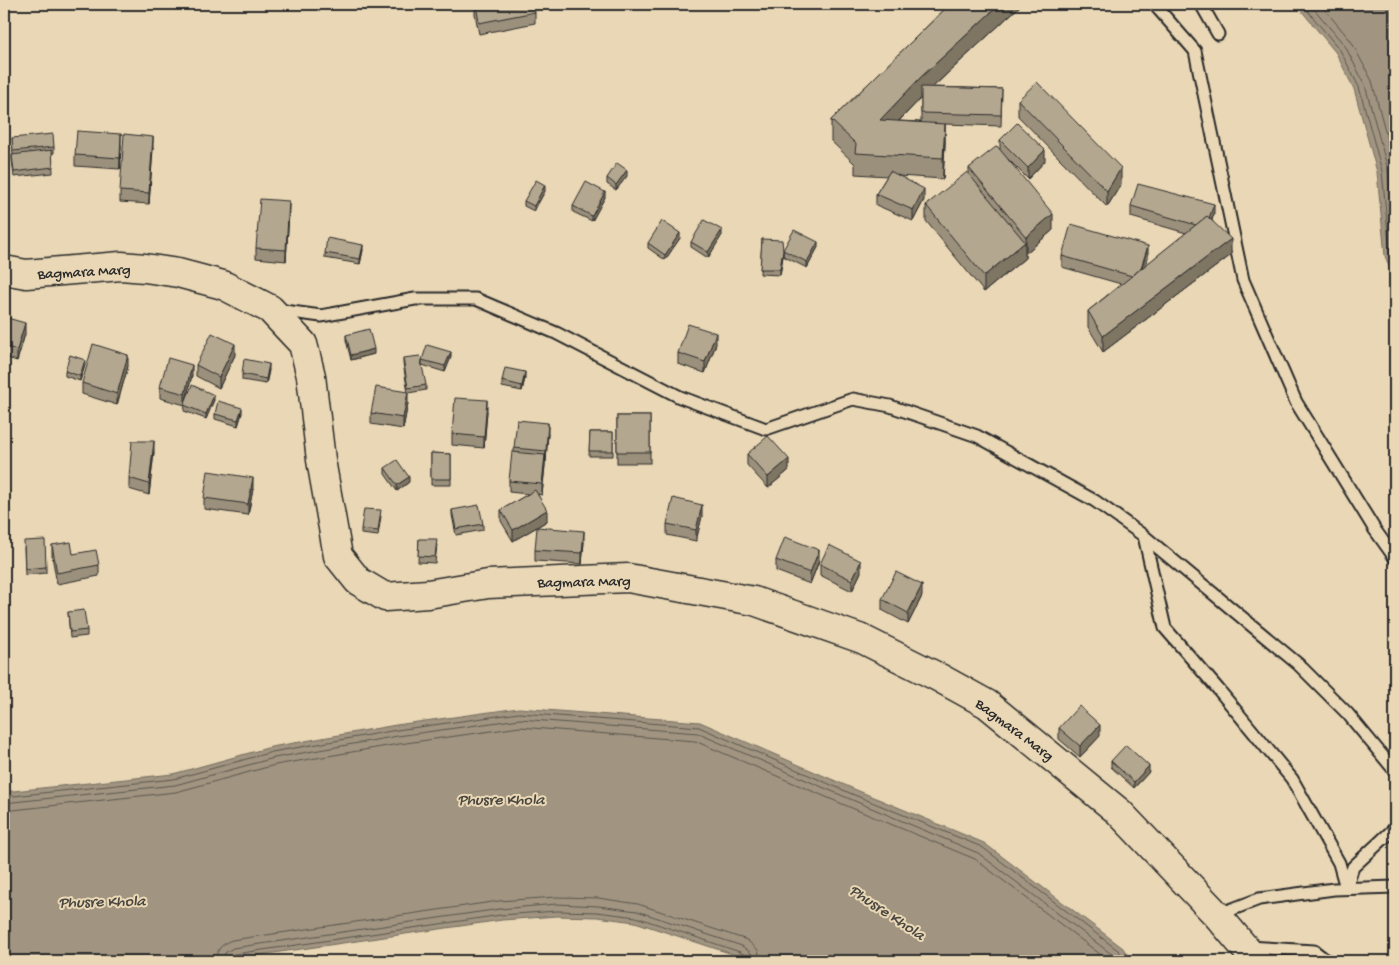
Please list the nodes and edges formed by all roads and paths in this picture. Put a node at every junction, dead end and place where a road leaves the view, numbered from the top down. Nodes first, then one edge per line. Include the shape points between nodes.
1 (1154, 4) edge
2 (1201, 4) edge
3 (1218, 34) dead end
4 (4, 270) edge
5 (270, 309) junction
6 (1144, 536) junction
7 (1395, 558) edge
8 (1395, 771) edge
9 (1395, 828) edge
10 (1395, 887) edge
11 (1346, 888) junction
12 (1217, 915) junction
13 (1249, 954) edge
14 (1328, 961) edge

1 - 7 lane via 1194,51 1243,280 1296,402
2 - 3 lane
4 - 5 main road, Bagmara Marg via 26,274 121,266 144,268 223,285
5 - 6 lane via 321,316 415,299 476,299 556,333 680,397 766,429 853,399 890,406 977,436 1096,501
5 - 12 main road, Bagmara Marg via 303,344 312,376 321,460 338,556 358,581 385,597 488,584 628,578 754,601 862,639 987,704 1118,812
6 - 8 lane via 1298,664 1348,714
6 - 11 lane via 1165,628 1292,779 1339,863
9 - 11 lane via 1353,868
10 - 11 lane
11 - 12 lane via 1259,899
12 - 13 main road, Bagmara Marg
13 - 14 lane via 1314,951

